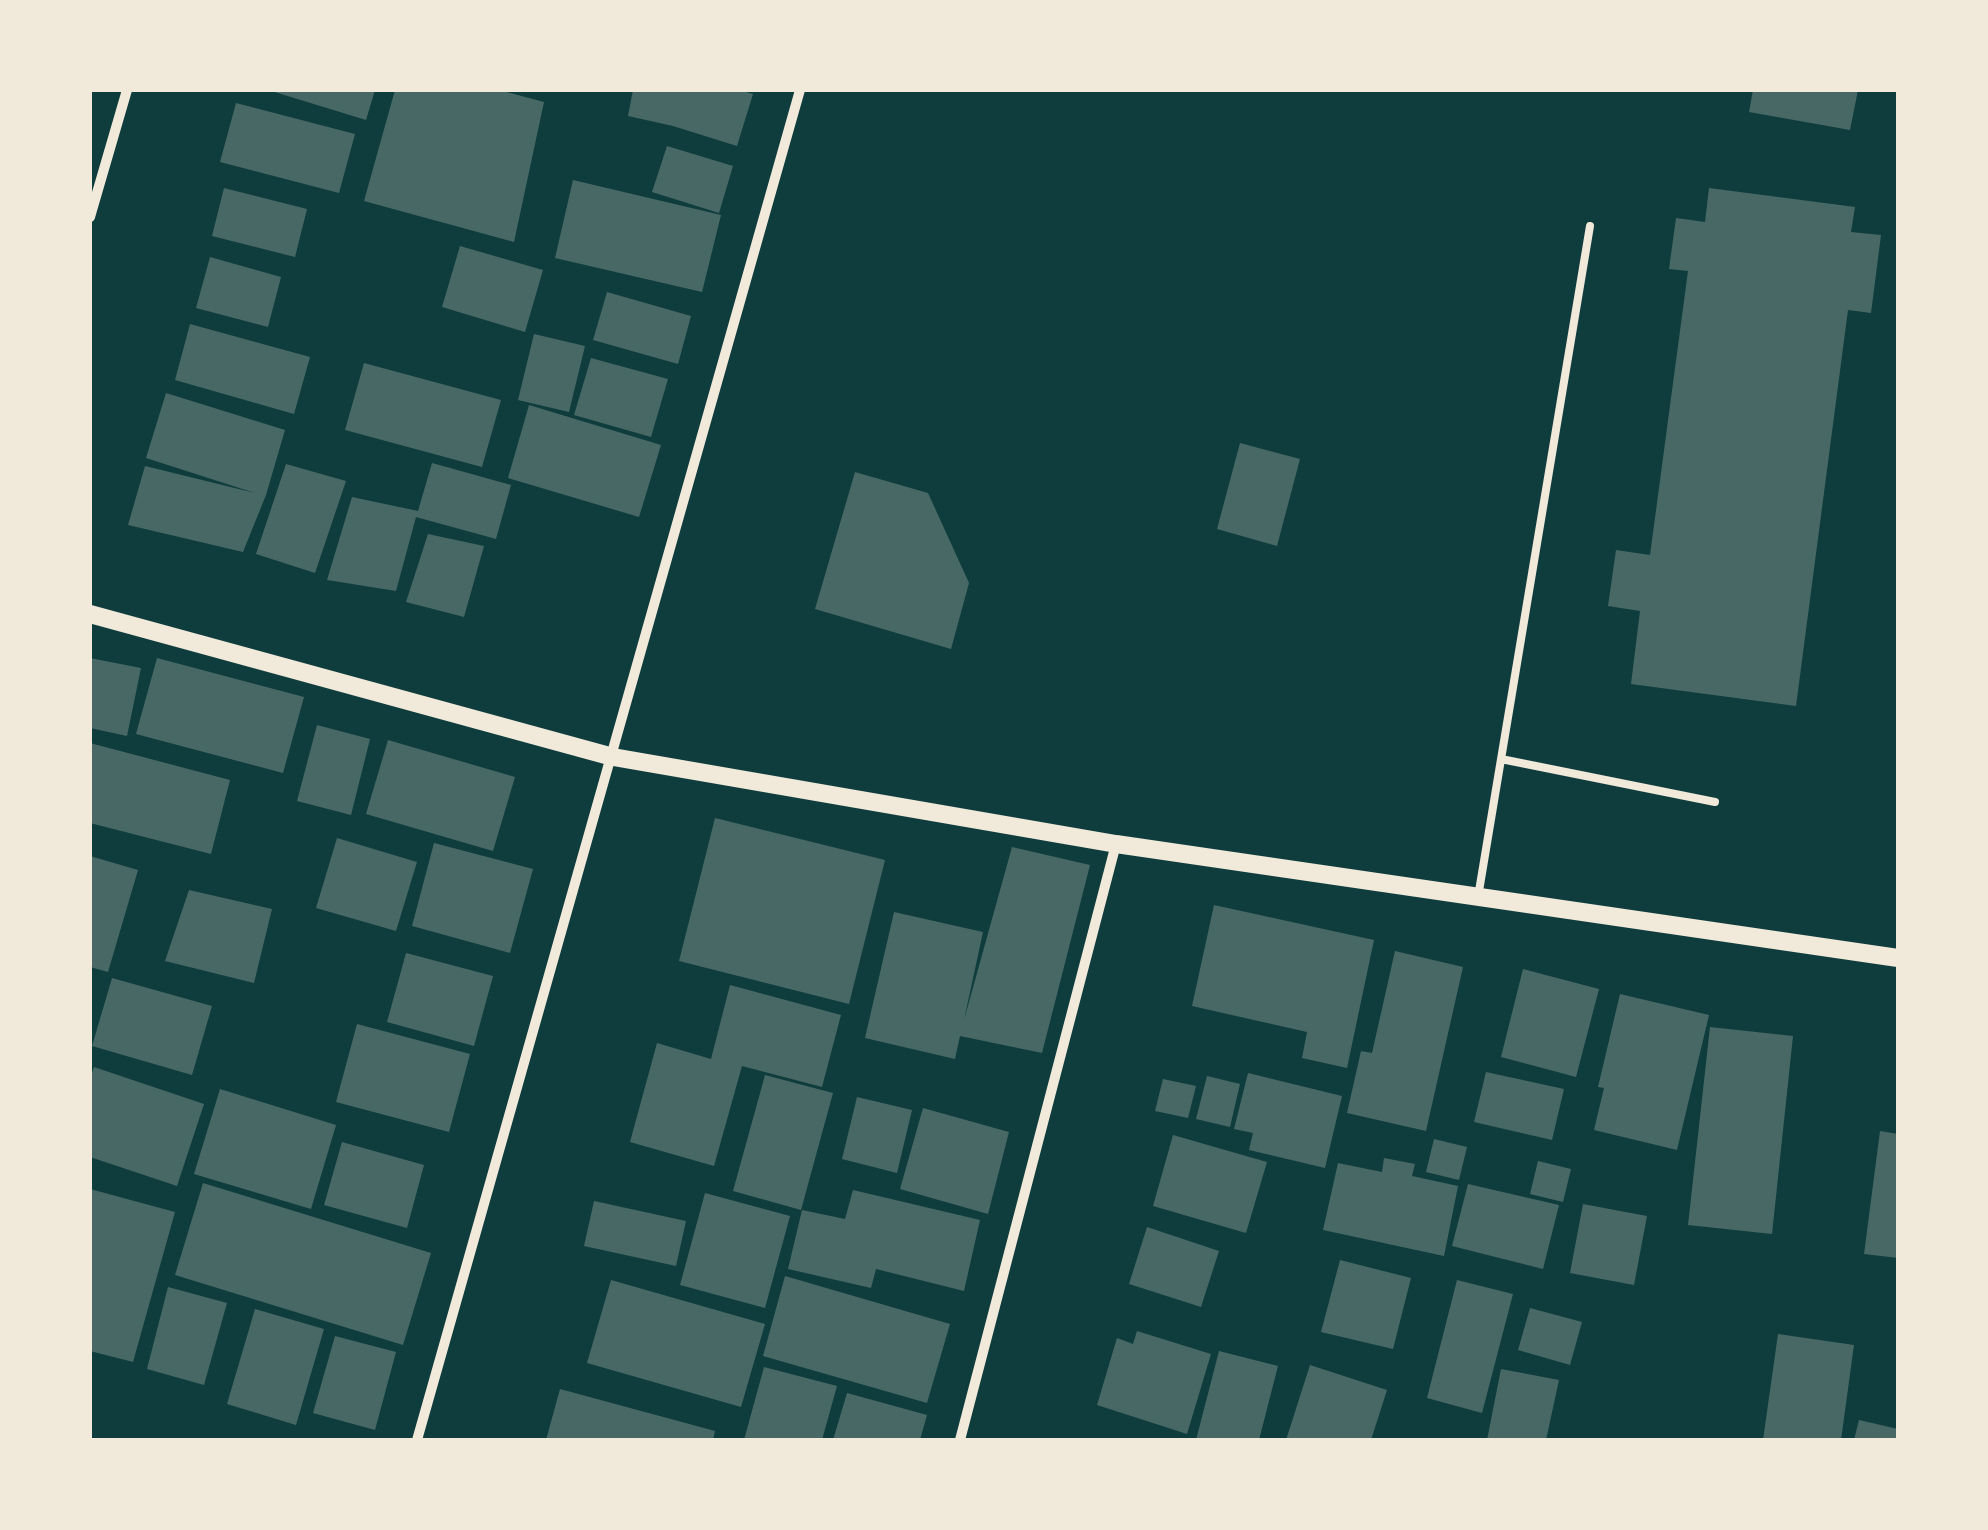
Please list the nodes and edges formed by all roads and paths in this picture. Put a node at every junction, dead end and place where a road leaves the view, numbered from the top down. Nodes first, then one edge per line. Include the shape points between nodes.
1 (127, 90) edge
2 (800, 90) edge
3 (90, 217) edge
4 (1590, 226) dead end
5 (90, 614) edge
6 (614, 756) junction
7 (1501, 759) junction
8 (1715, 802) dead end
9 (1116, 844) junction
10 (1478, 897) junction
11 (1898, 958) edge
12 (417, 1440) edge
13 (960, 1440) edge

1 - 3 street
2 - 6 street
4 - 7 lane
5 - 6 street
6 - 9 street
6 - 12 street
7 - 8 lane
7 - 10 lane
9 - 10 street
9 - 13 street
10 - 11 street

